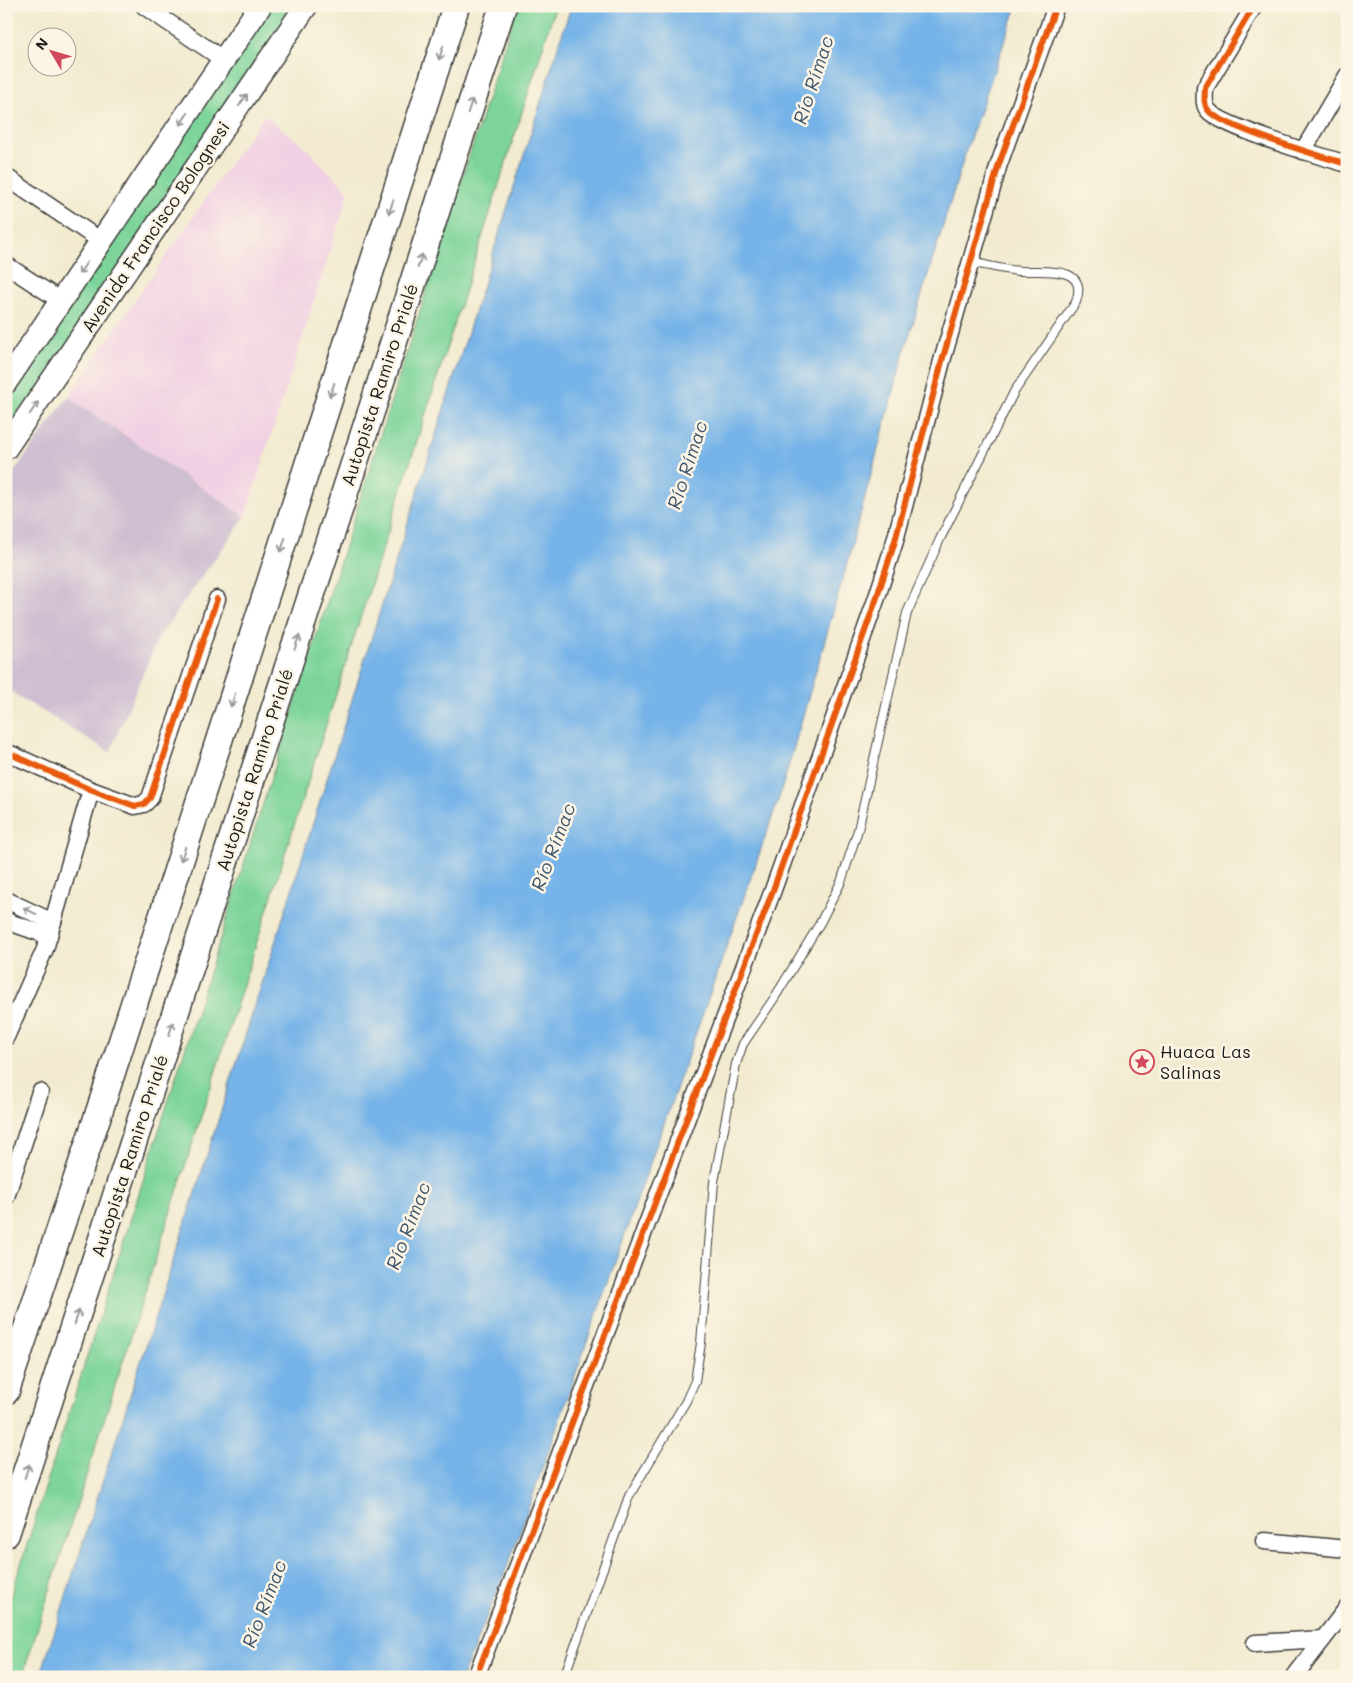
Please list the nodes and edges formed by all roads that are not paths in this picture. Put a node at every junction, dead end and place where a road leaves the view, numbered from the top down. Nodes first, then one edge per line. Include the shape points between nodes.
1 (144, 6) edge
2 (260, 6) edge
3 (306, 6) edge
4 (456, 6) edge
5 (503, 6) edge
6 (1056, 6) edge
7 (1254, 6) edge
8 (224, 60) junction
9 (1347, 76) edge
10 (1303, 151) junction
11 (1347, 164) edge
12 (7, 179) edge
13 (101, 242) junction
14 (970, 262) junction
15 (6, 265) edge
16 (61, 301) junction
17 (6, 382) edge
18 (6, 448) edge
19 (217, 599) dead end
20 (6, 752) edge
21 (91, 790) junction
22 (6, 900) edge
23 (6, 921) edge
24 (51, 929) junction
25 (6, 1037) edge
26 (40, 1092) dead end
27 (6, 1197) edge
28 (6, 1391) edge
29 (6, 1534) edge
30 (1264, 1541) dead end
31 (1347, 1549) edge
32 (1347, 1608) edge
33 (1323, 1638) junction
34 (1255, 1642) dead end
35 (476, 1677) edge
36 (564, 1677) edge
37 (1294, 1677) edge

1 - 8 street
2 - 8 main road
18 -> 3 main road, Avenida Francisco Bolognesi
4 -> 28 highway via 104,1100
29 -> 5 highway, Autopista Ramiro Prialé
6 - 14 street via 999,164
7 - 10 street via 1205,88 1204,103 1220,121
8 -> 13 main road
9 - 10 street
10 - 11 street
12 - 13 street
13 -> 16 main road
14 - 35 street via 896,541 876,600 773,890
14 - 36 lane via 1019,271 1048,270 1068,274 1078,284 1079,293 1014,392 941,537 907,614 858,830 841,882 820,923 739,1054 714,1182 702,1334 695,1381 629,1496
15 - 16 street
16 - 17 main road
19 - 21 street via 150,798 135,806
20 - 21 street
21 - 24 street
24 -> 22 street
23 - 24 street
24 - 25 street
26 - 27 street
30 - 31 street
32 - 33 street
33 - 34 street
33 - 37 street

